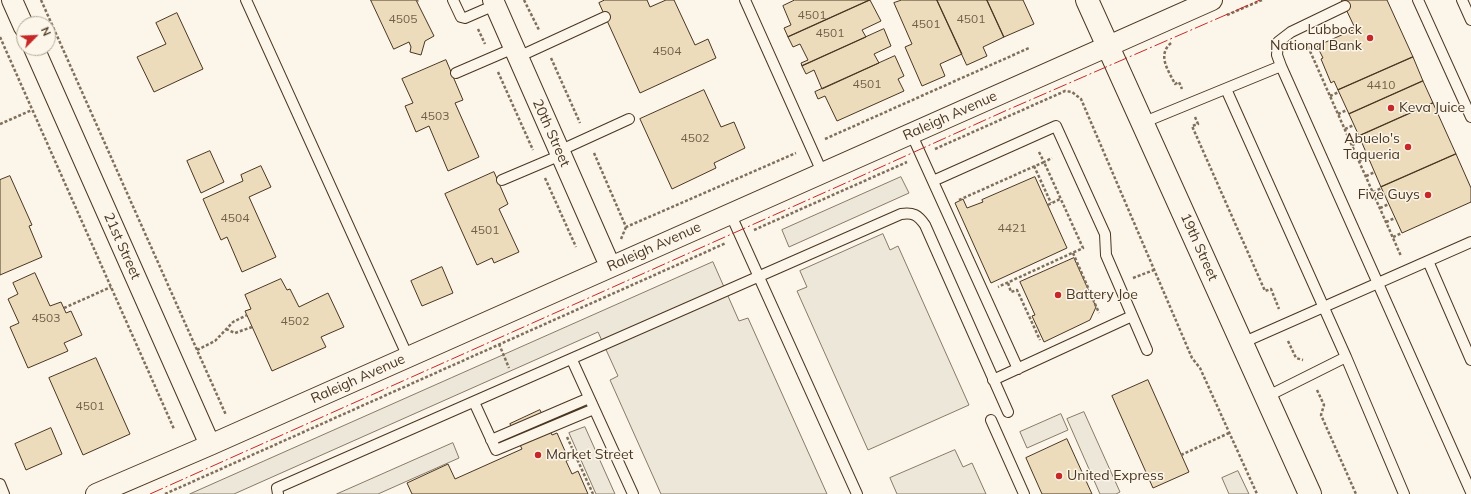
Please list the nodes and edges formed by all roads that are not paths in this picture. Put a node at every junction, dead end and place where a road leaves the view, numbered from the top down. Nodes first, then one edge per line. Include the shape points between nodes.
1 (12, 0) edge
2 (246, 0) edge
3 (453, 0) edge
4 (746, 0) edge
5 (1087, 0) edge
6 (1212, 0) edge
7 (1418, 0) edge
8 (1462, 0) edge
9 (494, 2) edge
10 (1344, 6) dead end
11 (19, 16) edge
12 (605, 17) dead end
13 (1471, 20) edge
14 (1108, 46) junction
15 (516, 52) junction
16 (38, 56) edge
17 (1281, 66) junction
18 (456, 73) dead end
19 (1226, 89) junction
20 (1471, 118) edge
21 (629, 119) dead end
22 (1142, 123) junction
23 (911, 133) junction
24 (560, 153) junction
25 (822, 172) junction
26 (502, 180) dead end
27 (933, 181) junction
28 (730, 213) junction
29 (1471, 242) edge
30 (1428, 261) junction
31 (610, 266) junction
32 (759, 277) junction
33 (1378, 282) junction
34 (1324, 307) junction
35 (1132, 316) junction
36 (1242, 343) junction
37 (1147, 350) dead end
38 (408, 357) junction
39 (1346, 357) junction
40 (572, 360) junction
41 (1471, 360) edge
42 (1018, 369) junction
43 (993, 380) junction
44 (1266, 397) junction
45 (589, 398) junction
46 (474, 402) junction
47 (594, 408) junction
48 (1008, 412) dead end
49 (991, 420) dead end
50 (491, 440) junction
51 (210, 445) junction
52 (0, 484) edge
53 (1471, 492) edge
54 (4, 494) edge
55 (96, 494) edge
56 (278, 494) edge
57 (633, 494) edge
58 (857, 494) edge
59 (1024, 494) edge
60 (1310, 494) edge
61 (1404, 494) edge

1 - 11 street
2 - 38 lane
3 - 9 lane via 461,17 465,18
4 - 25 lane
5 - 14 main road, 19th Street
6 - 14 street, Raleigh Avenue
7 - 20 lane
8 - 13 lane
9 - 15 street, 20th Street
10 - 17 lane via 1291,32 1278,42 1277,55
12 - 15 lane via 545,44
14 - 22 main road, 19th Street
14 - 23 street, Raleigh Avenue
15 - 18 lane via 491,58
15 - 24 street, 20th Street
16 - 51 street, 21st Street
17 - 19 lane
17 - 33 lane
19 - 22 lane
19 - 34 lane
21 - 24 lane
22 - 36 main road, 19th Street
23 - 25 street, Raleigh Avenue
23 - 27 lane
24 - 26 lane
24 - 31 street, 20th Street
25 - 28 street, Raleigh Avenue
27 - 35 lane via 1056,126 1105,234 1106,255
27 - 42 lane
28 - 31 street, Raleigh Avenue
28 - 32 lane
29 - 30 lane
30 - 33 lane
30 - 41 lane
31 - 38 street, Raleigh Avenue
32 - 40 lane
32 - 43 lane via 902,214 911,213 919,217 925,225
32 - 58 lane
33 - 34 lane
33 - 53 lane
34 - 36 lane
34 - 39 lane
35 - 37 lane
35 - 42 lane
36 - 44 main road, 19th Street
38 - 51 street, Raleigh Avenue
39 - 44 lane
39 - 61 lane
40 - 45 lane
40 - 46 lane
42 - 43 lane
43 - 48 lane
44 - 60 main road, 19th Street
45 - 47 lane
45 - 50 lane
46 - 50 lane
46 - 56 lane via 277,488
47 - 50 lane via 496,450
47 - 57 lane
49 - 59 lane
51 - 55 street, Raleigh Avenue
52 - 54 lane

